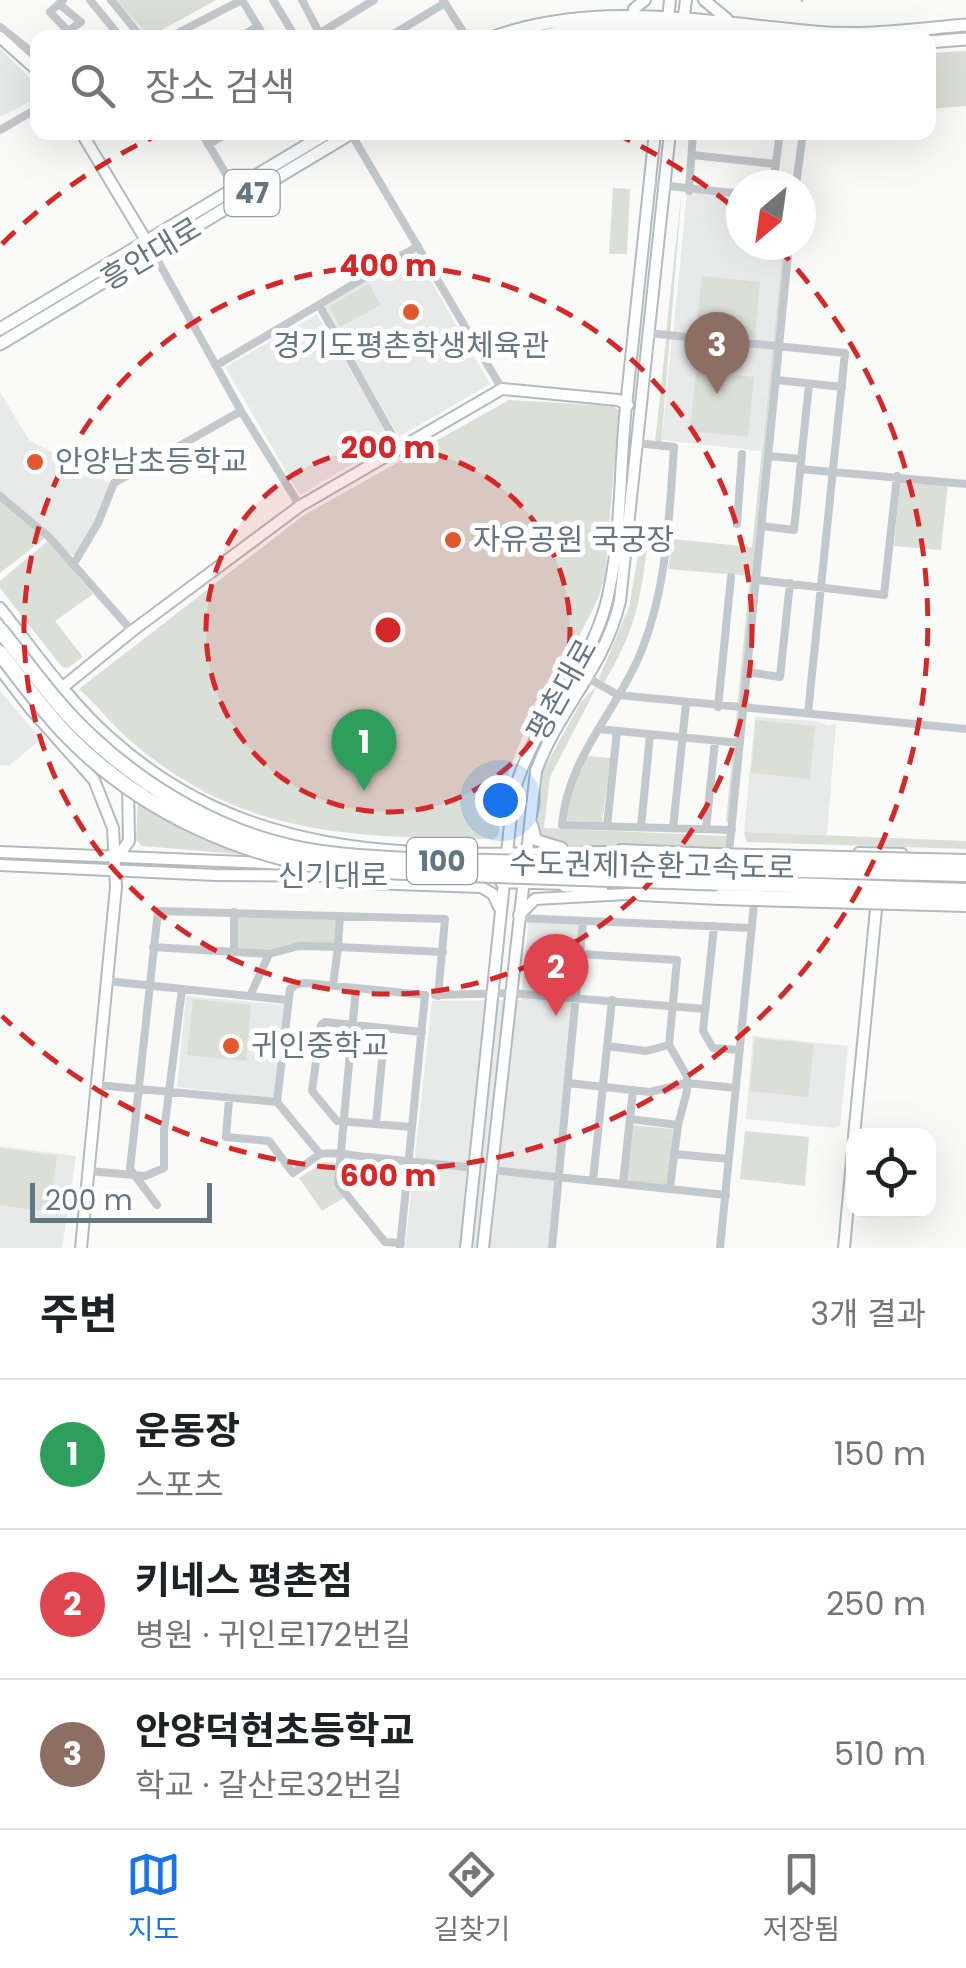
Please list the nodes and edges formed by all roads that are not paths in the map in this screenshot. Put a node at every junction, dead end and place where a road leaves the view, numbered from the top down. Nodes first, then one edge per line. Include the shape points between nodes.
1 (90, 0) edge
2 (111, 0) edge
3 (242, 0) edge
4 (273, 0) edge
5 (374, 0) edge
6 (645, 0) edge
7 (704, 0) edge
8 (306, 1) edge
9 (444, 1) edge
10 (634, 9) junction
11 (668, 18) edge
12 (684, 19) edge
13 (616, 24) junction
14 (966, 25) edge
15 (258, 26) junction
16 (0, 27) edge
17 (114, 30) edge
18 (135, 30) edge
19 (184, 30) edge
20 (252, 30) edge
21 (260, 30) edge
22 (291, 30) edge
23 (316, 30) edge
24 (327, 30) edge
25 (399, 30) edge
26 (461, 30) edge
27 (512, 30) edge
28 (564, 30) edge
29 (625, 30) edge
30 (724, 30) edge
31 (858, 30) edge
32 (0, 37) edge
33 (966, 38) edge
34 (936, 41) edge
35 (30, 51) edge
36 (30, 64) edge
37 (30, 113) edge
38 (0, 130) edge
39 (86, 140) edge
40 (205, 140) edge
41 (216, 140) edge
42 (325, 140) edge
43 (326, 140) edge
44 (355, 140) edge
45 (654, 140) edge
46 (669, 140) edge
47 (693, 140) edge
48 (779, 140) edge
49 (801, 140) edge
50 (208, 145) junction
51 (692, 156) junction
52 (776, 164) junction
53 (775, 170) edge
54 (798, 170) edge
55 (651, 184) junction
56 (665, 185) junction
57 (235, 189) junction
58 (689, 190) junction
59 (726, 193) edge
60 (150, 246) junction
61 (418, 246) junction
62 (788, 260) edge
63 (114, 268) junction
64 (319, 305) junction
65 (0, 329) edge
66 (648, 333) junction
67 (0, 344) edge
68 (780, 346) junction
69 (217, 365) junction
70 (777, 380) junction
71 (810, 384) junction
72 (842, 387) junction
73 (502, 389) junction
74 (626, 404) junction
75 (641, 407) junction
76 (241, 411) junction
77 (636, 442) junction
78 (400, 448) junction
79 (742, 454) dead end
80 (769, 456) junction
81 (800, 464) junction
82 (833, 471) junction
83 (897, 476) junction
84 (966, 484) edge
85 (0, 496) edge
86 (300, 506) junction
87 (737, 524) dead end
88 (762, 526) junction
89 (629, 534) junction
90 (666, 538) junction
91 (73, 564) junction
92 (731, 577) dead end
93 (758, 580) junction
94 (790, 583) junction
95 (821, 587) junction
96 (1, 618) edge
97 (17, 630) junction
98 (132, 631) junction
99 (0, 653) edge
100 (33, 665) junction
101 (748, 672) junction
102 (1, 673) edge
103 (588, 678) junction
104 (63, 687) junction
105 (618, 696) junction
106 (686, 704) junction
107 (718, 707) junction
108 (744, 708) junction
109 (808, 713) junction
110 (598, 729) junction
111 (966, 729) edge
112 (617, 732) junction
113 (650, 734) junction
114 (108, 736) junction
115 (683, 737) junction
116 (715, 740) junction
117 (740, 743) junction
118 (128, 770) junction
119 (530, 809) junction
120 (607, 826) junction
121 (641, 827) junction
122 (674, 828) junction
123 (706, 829) junction
124 (732, 830) junction
125 (0, 852) edge
126 (604, 852) junction
127 (621, 852) joint
128 (468, 853) junction
129 (880, 853) junction
130 (507, 854) junction
131 (525, 854) junction
132 (723, 854) junction
133 (966, 859) edge
134 (117, 864) junction
135 (0, 865) edge
136 (436, 868) junction
137 (409, 872) junction
138 (216, 875) junction
139 (504, 877) junction
140 (523, 877) junction
141 (878, 877) junction
142 (966, 877) edge
143 (368, 884) junction
144 (538, 884) junction
145 (878, 891) junction
146 (966, 892) edge
147 (641, 893) junction
148 (754, 904) junction
149 (966, 907) edge
150 (877, 908) junction
151 (234, 912) junction
152 (340, 916) junction
153 (518, 917) junction
154 (500, 918) junction
155 (583, 921) junction
156 (714, 926) junction
157 (752, 928) junction
158 (338, 947) junction
159 (154, 948) junction
160 (234, 951) junction
161 (443, 952) junction
162 (269, 954) junction
163 (580, 954) junction
164 (106, 981) junction
165 (150, 986) junction
166 (333, 986) junction
167 (356, 988) junction
168 (182, 989) junction
169 (510, 992) junction
170 (495, 993) junction
171 (425, 995) junction
172 (250, 996) junction
173 (438, 996) junction
174 (576, 997) junction
175 (287, 1000) junction
176 (612, 1000) junction
177 (674, 1007) junction
178 (705, 1010) junction
179 (352, 1026) junction
180 (385, 1028) junction
181 (422, 1032) junction
182 (669, 1045) junction
183 (607, 1046) junction
184 (740, 1050) junction
185 (487, 1060) junction
186 (504, 1062) junction
187 (568, 1083) junction
188 (687, 1083) junction
189 (98, 1086) junction
190 (602, 1087) junction
191 (736, 1088) junction
192 (139, 1090) junction
193 (633, 1090) junction
194 (171, 1093) junction
195 (229, 1098) junction
196 (277, 1102) junction
197 (630, 1119) junction
198 (343, 1122) junction
199 (376, 1124) junction
200 (678, 1126) junction
201 (412, 1128) junction
202 (855, 1128) edge
203 (320, 1154) junction
204 (340, 1154) junction
205 (674, 1154) junction
206 (729, 1159) junction
207 (408, 1162) junction
208 (476, 1168) junction
209 (491, 1170) junction
210 (88, 1171) junction
211 (136, 1176) junction
212 (559, 1177) junction
213 (593, 1180) junction
214 (623, 1183) junction
215 (670, 1188) junction
216 (726, 1195) junction
217 (157, 1205) dead end
218 (847, 1218) edge
219 (400, 1246) edge
220 (81, 1248) edge
221 (466, 1248) edge
222 (483, 1248) edge
223 (552, 1248) edge
224 (720, 1248) edge
225 (844, 1248) edge

1 - 17 street
2 - 18 street
3 - 15 street
3 - 19 street
4 - 22 street
5 - 24 street
6 - 10 street
7 - 30 street
8 - 23 street
9 - 25 street
9 - 26 street
10 - 11 main road
10 - 27 main road via 565,14
11 - 12 main road
11 - 13 main road
12 - 30 main road
13 - 28 main road
13 - 29 street
14 - 31 main road
15 - 20 street
15 - 21 street
16 - 35 street
32 - 36 street
33 - 34 main road
37 - 38 street
39 - 60 street
40 - 50 street
41 - 50 street
42 - 57 main road, 흥안대로 / 47
43 - 60 main road, 흥안대로 / 47
44 - 61 street
45 - 55 street, 평촌대로
46 - 56 street, 평촌대로
47 - 51 street
48 - 52 street
49 - 54 street
50 - 57 street
51 - 52 street
51 - 58 street
52 - 53 street
55 - 56 street
55 - 74 street, 평촌대로
56 - 58 street
56 - 66 street, 평촌대로
57 - 60 main road, 흥안대로 / 47
58 - 59 street
60 - 63 main road, 흥안대로 / 47
60 - 69 street
61 - 64 street
61 - 73 street
62 - 68 street
63 - 65 main road, 흥안대로 / 47
63 - 67 main road, 흥안대로 / 47
64 - 69 street
64 - 78 street
66 - 68 street
66 - 75 street, 평촌대로
68 - 70 street
68 - 72 street via 846,353
69 - 76 street
70 - 71 street
70 - 80 street
71 - 72 street
71 - 81 street
72 - 82 street
73 - 74 street
73 - 78 street
74 - 75 street
74 - 130 street, 평촌대로 via 614,564 603,614 521,766
75 - 77 street, 평촌대로
76 - 86 street
76 - 91 street via 114,483
77 - 89 street, 평촌대로
77 - 90 street via 674,447
78 - 86 street
79 - 87 street
80 - 81 street
80 - 88 street
81 - 82 street
81 - 88 street via 794,530
82 - 83 street
82 - 95 street
83 - 84 street
83 - 95 street via 884,595
85 - 91 street
86 - 98 street
88 - 93 street
89 - 90 street
89 - 103 street, 평촌대로 via 616,619
90 - 105 street via 649,632
91 - 98 street
92 - 107 street
93 - 94 street
93 - 101 street
94 - 95 street
94 - 101 street via 780,677
95 - 109 street
96 - 97 street
96 - 100 street
96 - 142 highway, 수도권제1순환고속도로 / 100, bridge via 50,693 118,762 201,813 291,847 408,860
97 - 100 street
97 - 104 street
98 - 104 street
99 - 146 highway, 수도권제1순환고속도로 / 100, bridge via 64,732 120,780 192,826 307,865
100 - 118 street
101 - 108 street
102 - 134 street via 94,780 113,828
103 - 105 street
103 - 119 street, 평촌대로 via 544,748
104 - 114 street
105 - 106 street
105 - 110 street
106 - 107 street
106 - 115 street
107 - 108 street
108 - 109 street
108 - 117 street
109 - 111 street
110 - 112 street
110 - 120 street via 571,778 562,825
112 - 113 street
112 - 120 street
113 - 115 street
113 - 121 street
114 - 118 street
114 - 128 street via 196,797 295,838 360,849
115 - 116 street
115 - 122 street
116 - 117 street
116 - 123 street
117 - 124 street
118 - 134 street via 129,841
118 - 137 street via 251,832
119 - 126 street via 536,840
119 - 131 street, 평촌대로
120 - 121 street
121 - 122 street
122 - 123 street
123 - 124 street
124 - 132 street
125 - 134 street, 신기대로
126 - 127 street
126 - 131 street
127 - 132 highway
128 - 130 street
128 - 136 street
129 - 132 street
129 - 133 street
129 - 141 street
130 - 131 street
130 - 139 street, 평촌대로
131 - 140 street, 평촌대로
132 - 133 highway, bridge
134 - 135 street, 신기대로
134 - 137 street, 신기대로
134 - 138 street, 신기대로
134 - 164 street
136 - 137 street, 신기대로
136 - 139 street, 신기대로
137 - 138 street, 신기대로
137 - 139 street, 신기대로
137 - 143 street
138 - 143 street
139 - 140 street, 신기대로
139 - 154 street, 평촌대로
140 - 141 street, 신기대로
140 - 144 street, 신기대로
140 - 153 street, 평촌대로
141 - 142 street, 신기대로
141 - 145 street
143 - 154 street via 481,887 498,901
144 - 145 street, 신기대로
144 - 147 street
145 - 146 street, 신기대로
145 - 150 street
147 - 148 street
147 - 149 highway, bridge
147 - 153 street via 535,898
148 - 150 street
148 - 157 street
149 - 150 street
150 - 202 street
151 - 152 street
151 - 159 street via 158,911
151 - 160 street
152 - 158 street
152 - 161 street via 445,919
153 - 155 street
153 - 169 street, 평촌대로
154 - 170 street, 평촌대로
155 - 156 street
155 - 163 street
156 - 157 street
156 - 178 street
157 - 184 street
158 - 161 street
158 - 162 street
158 - 166 street
159 - 160 street
159 - 165 street
160 - 162 street
161 - 173 street
162 - 172 street
163 - 174 street
163 - 177 street via 676,960
164 - 165 street
164 - 189 street
165 - 168 street
165 - 192 street
166 - 167 street
166 - 175 street via 297,984
167 - 171 street
167 - 179 street
168 - 172 street
168 - 194 street
169 - 170 street
169 - 174 street
169 - 186 street, 평촌대로
170 - 173 street
170 - 185 street, 평촌대로
171 - 173 street
171 - 181 street
172 - 175 street
174 - 176 street
174 - 187 street
175 - 196 street
176 - 177 street
176 - 183 street
177 - 178 street
177 - 182 street
178 - 184 street via 703,1031 713,1048
179 - 180 street
179 - 198 street
179 - 198 street via 320,1026 312,1091
180 - 181 street
180 - 199 street
181 - 201 street
182 - 183 street via 646,1051
182 - 188 street
183 - 190 street
184 - 191 street
185 - 186 street
185 - 208 street, 평촌대로
186 - 209 street, 평촌대로
187 - 190 street
187 - 212 street
188 - 191 street
188 - 193 street
188 - 200 street
189 - 192 street
189 - 210 street
190 - 193 street
190 - 213 street
191 - 206 street
192 - 194 street
192 - 211 street via 130,1170
193 - 197 street
194 - 195 street
194 - 211 street via 164,1168
195 - 196 street
195 - 203 street via 226,1137 269,1141 293,1173
196 - 203 street
197 - 200 street
197 - 214 street
198 - 199 street
198 - 204 street
199 - 201 street
200 - 205 street
201 - 207 street
203 - 204 street
204 - 207 street
204 - 219 street via 338,1184 385,1242
205 - 206 street
205 - 215 street
206 - 216 street
207 - 208 street
207 - 219 street
208 - 221 street, 평촌대로
209 - 212 street
209 - 222 street, 평촌대로
210 - 211 street
210 - 220 street
211 - 217 street
212 - 213 street
212 - 223 street
213 - 214 street
214 - 215 street
215 - 216 street
216 - 224 street
218 - 225 street

